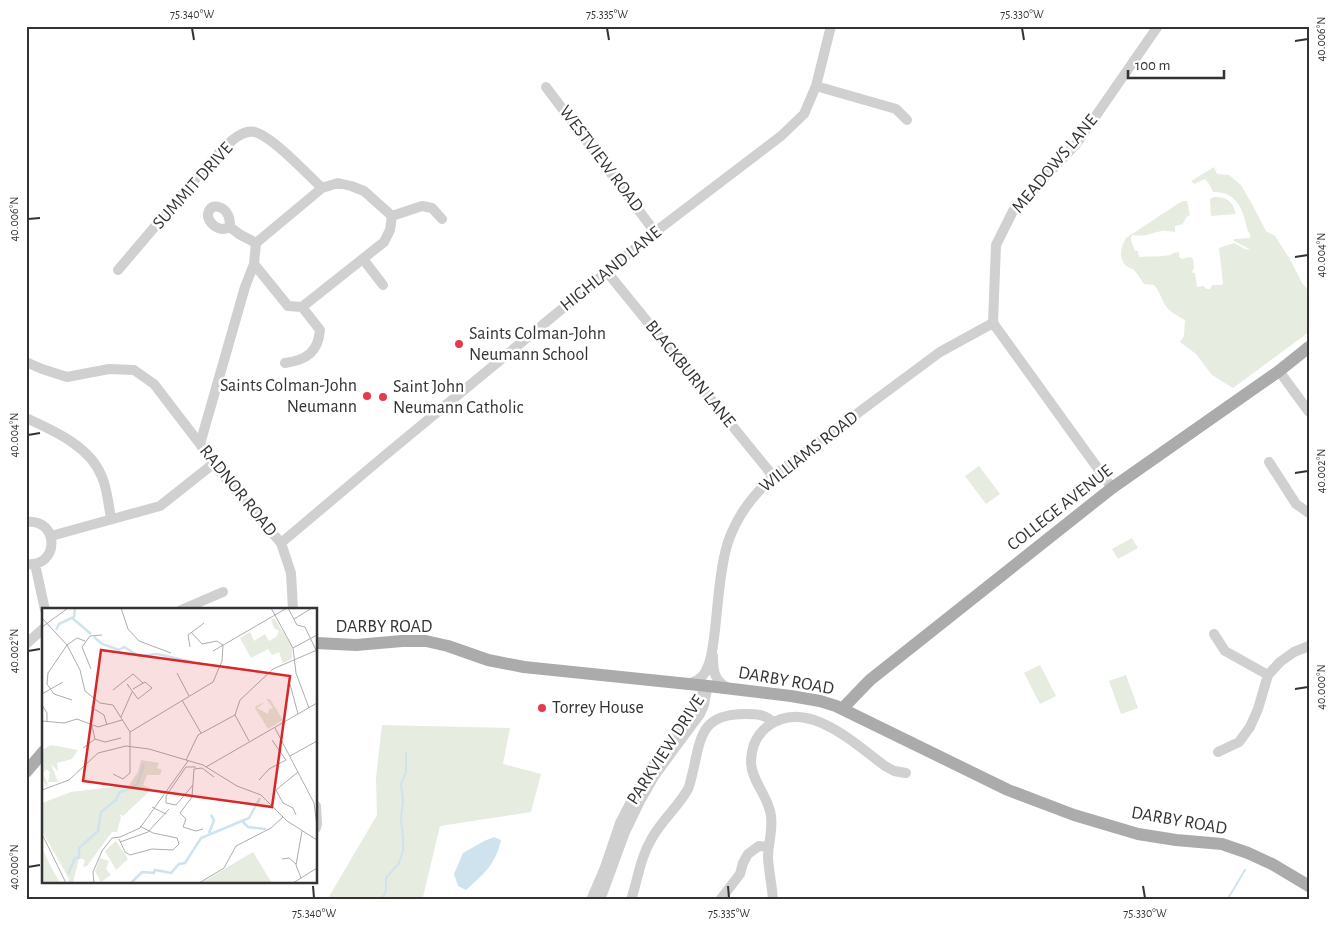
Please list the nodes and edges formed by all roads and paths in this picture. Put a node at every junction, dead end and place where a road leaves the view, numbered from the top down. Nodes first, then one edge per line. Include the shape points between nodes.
1 (831, 26) edge
2 (1158, 26) edge
3 (816, 86) junction
4 (546, 87) dead end
5 (906, 120) dead end
6 (322, 188) junction
7 (392, 216) junction
8 (442, 219) dead end
9 (230, 227) dead end
10 (655, 232) junction
11 (256, 243) junction
12 (363, 259) junction
13 (254, 264) junction
14 (118, 270) dead end
15 (607, 272) junction
16 (383, 285) dead end
17 (302, 307) junction
18 (993, 324) junction
19 (1309, 347) edge
20 (26, 362) edge
21 (285, 363) dead end
22 (1279, 371) junction
23 (1309, 412) edge
24 (26, 418) edge
25 (200, 444) junction
26 (1269, 462) dead end
27 (213, 464) junction
28 (773, 476) junction
29 (1112, 488) junction
30 (1309, 513) edge
31 (111, 519) junction
32 (26, 522) edge
33 (51, 536) junction
34 (281, 543) junction
35 (31, 564) edge
36 (223, 592) dead end
37 (44, 608) edge
38 (186, 608) edge
39 (294, 608) edge
40 (42, 630) edge
41 (1214, 634) dead end
42 (713, 642) junction
43 (318, 643) edge
44 (26, 644) edge
45 (1309, 646) edge
46 (1268, 675) junction
47 (688, 684) junction
48 (708, 686) junction
49 (728, 688) junction
50 (842, 709) junction
51 (773, 723) junction
52 (1218, 752) dead end
53 (42, 754) edge
54 (26, 772) edge
55 (906, 773) dead end
56 (625, 822) junction
57 (769, 847) junction
58 (1309, 886) edge
59 (591, 900) edge
60 (600, 900) edge
61 (631, 900) edge
62 (720, 900) edge
63 (773, 900) edge

1 - 3 street, HIGHLAND LANE
2 - 18 street, MEADOWS LANE via 1076,143 1013,212 996,245
3 - 5 street via 896,108
3 - 10 street, HIGHLAND LANE via 804,114 781,136
4 - 10 street, WESTVIEW ROAD
6 - 7 street via 338,183 364,191
6 - 11 street
6 - 14 street, SUMMIT DRIVE via 264,136 246,132 206,167
7 - 8 street via 422,206 432,208
7 - 12 street via 384,242
9 - 11 street
10 - 15 street, HIGHLAND LANE
11 - 13 street
12 - 16 street
12 - 17 street
13 - 17 street via 288,306
13 - 25 street
15 - 28 street, BLACKBURN LANE
15 - 34 street, HIGHLAND LANE
17 - 21 street via 320,330 319,340 313,352 296,362
18 - 28 street, WILLIAMS ROAD via 940,352
18 - 29 street
19 - 22 main road, COLLEGE AVENUE
20 - 25 street, RADNOR ROAD via 67,377 109,369 134,370 154,384
22 - 23 street
22 - 29 main road, COLLEGE AVENUE
24 - 31 street via 63,436 94,462 102,477
25 - 27 street, RADNOR ROAD
26 - 30 street via 1296,504
27 - 31 street via 160,506
27 - 34 street, RADNOR ROAD
28 - 42 street, WILLIAMS ROAD via 740,515 727,545
29 - 50 main road, COLLEGE AVENUE via 870,680
31 - 33 street
32 - 33 street via 42,525
33 - 35 street via 49,554
34 - 39 street, RADNOR ROAD via 291,573
35 - 37 street
36 - 38 street
40 - 44 street
41 - 46 street via 1225,651
42 - 47 street, WILLIAMS ROAD via 703,676
42 - 49 street, WILLIAMS ROAD via 715,676
43 - 47 main road, DARBY ROAD via 356,645 426,641 515,666
45 - 46 street via 1294,652
46 - 52 street via 1250,727 1239,742
47 - 48 main road, DARBY ROAD
48 - 49 main road, DARBY ROAD
48 - 56 street, PARKVIEW DRIVE via 700,714 660,761 640,801
49 - 50 main road, DARBY ROAD via 810,699
50 - 58 main road, DARBY ROAD via 1008,790 1074,815 1138,834 1222,844 1272,864
51 - 55 street via 793,718 821,723 836,730 885,766
51 - 57 street via 757,738 751,760 770,811
51 - 61 street via 754,714 732,714 709,724 701,738 690,786 652,838 640,865
53 - 54 main road
56 - 59 street, PARKVIEW DRIVE
56 - 60 street, PARKVIEW DRIVE
57 - 62 street via 759,846 748,854 740,874
57 - 63 street

